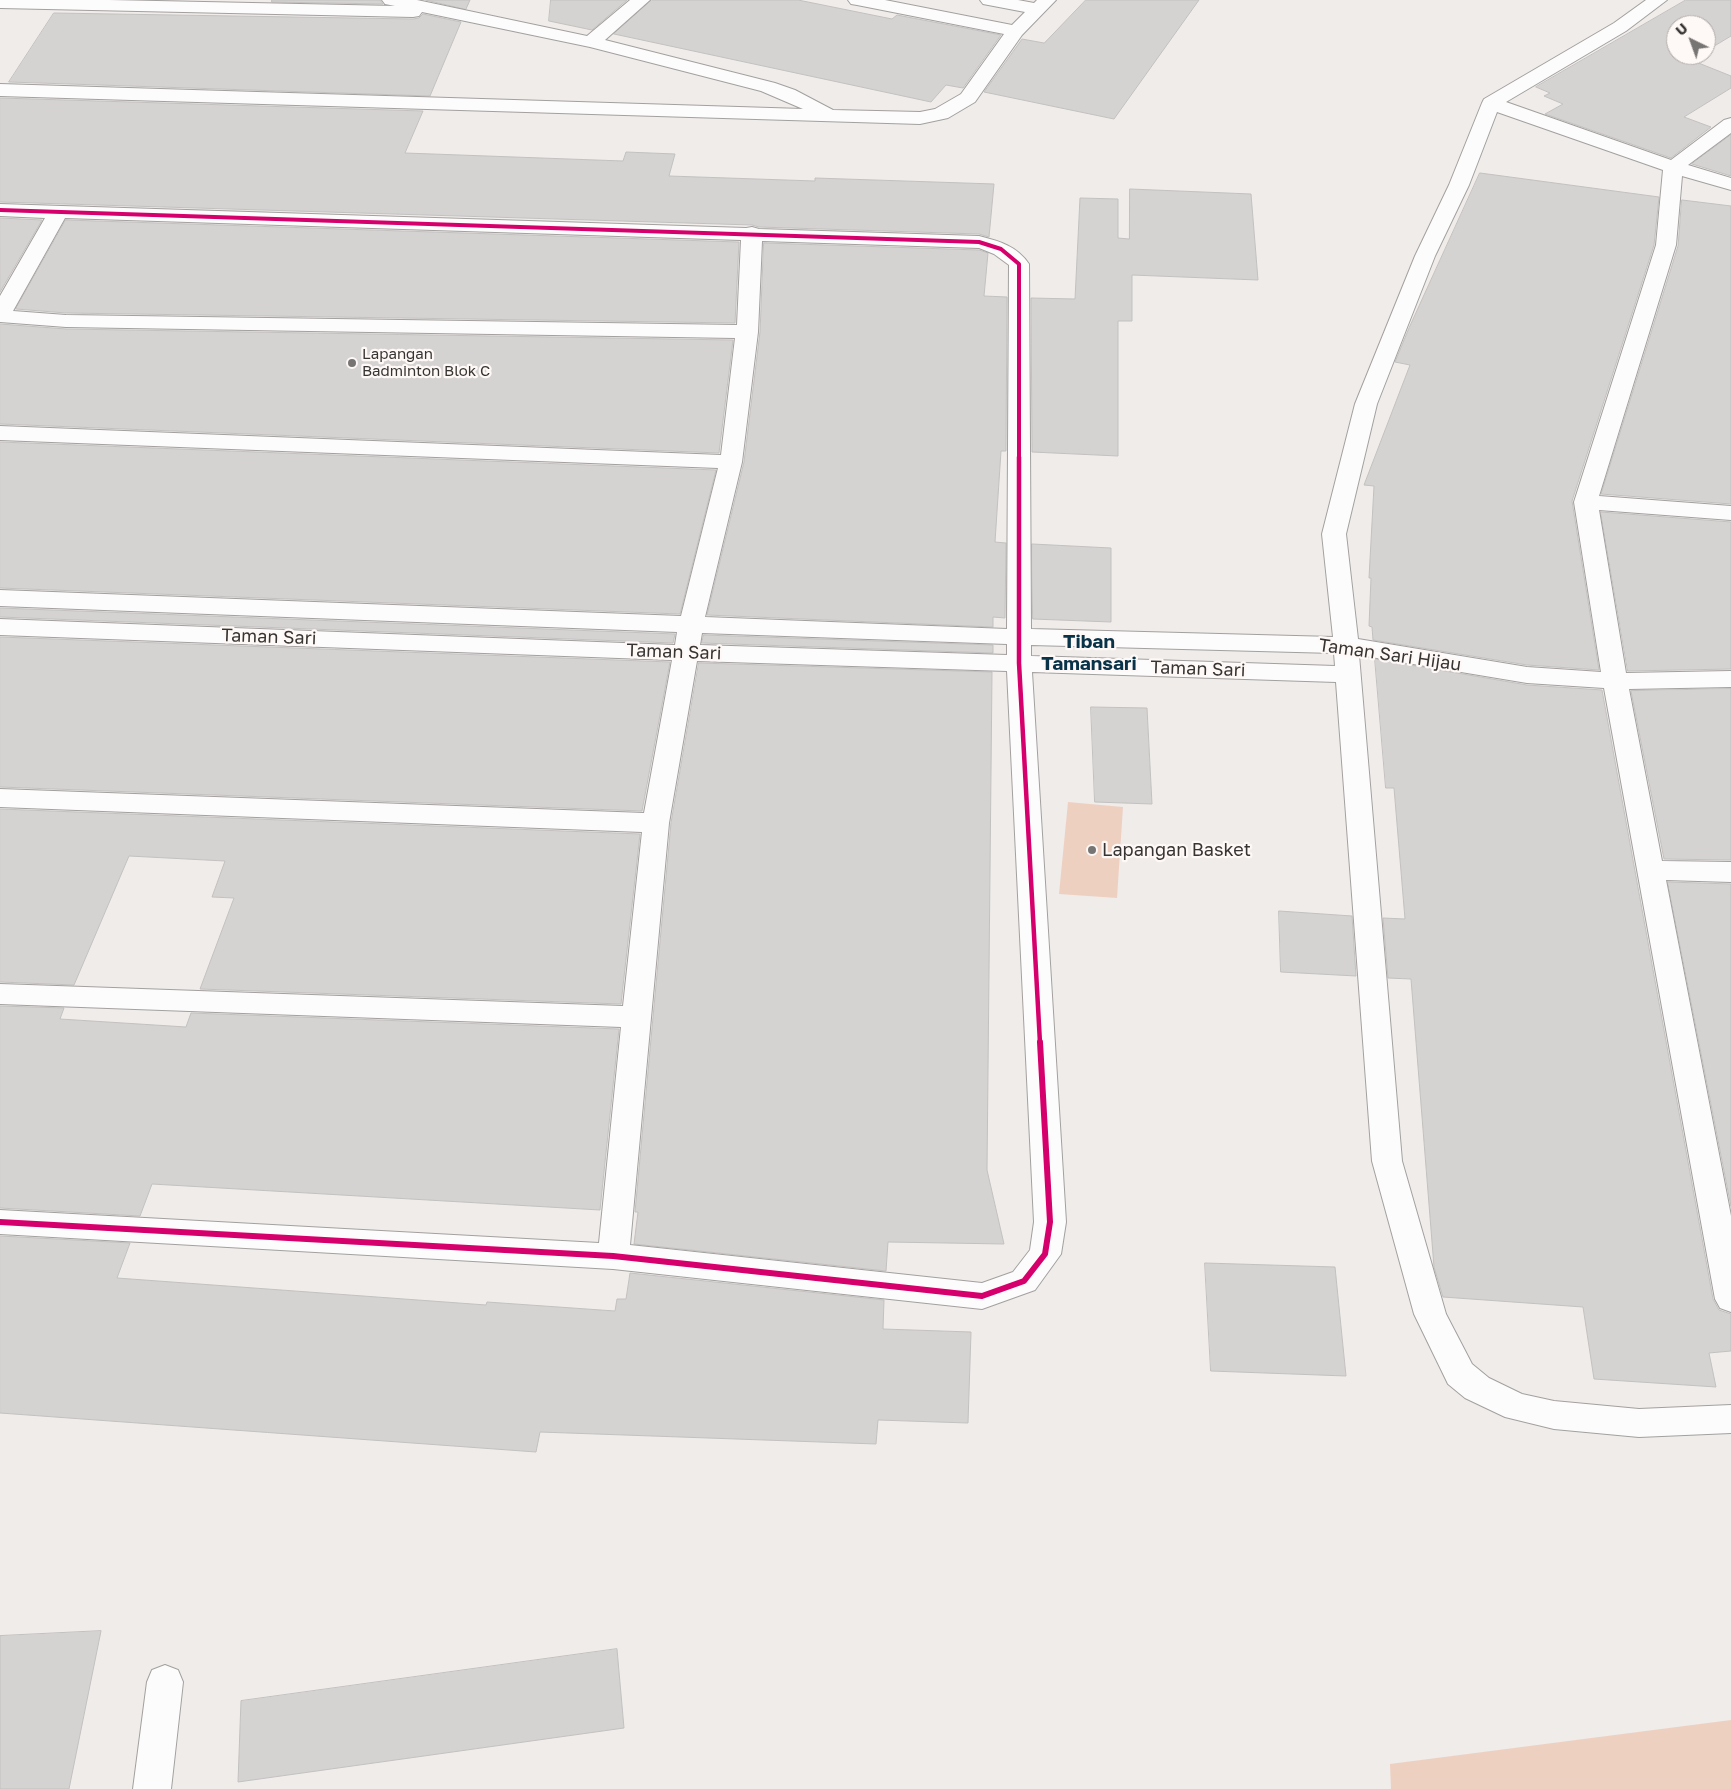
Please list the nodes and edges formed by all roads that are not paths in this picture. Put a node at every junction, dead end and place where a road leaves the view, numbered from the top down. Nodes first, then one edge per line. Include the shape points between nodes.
1 (391, 0) edge
2 (641, 0) edge
3 (857, 0) edge
4 (989, 0) edge
5 (1658, 0) edge
6 (0, 3) edge
7 (1042, 5) edge
8 (450, 13) junction
9 (1016, 31) junction
10 (592, 42) junction
11 (0, 90) edge
12 (1492, 103) junction
13 (833, 117) junction
14 (1731, 124) edge
15 (1673, 167) junction
16 (1731, 184) edge
17 (0, 210) edge
18 (58, 213) junction
19 (752, 234) junction
20 (0, 316) edge
21 (747, 332) junction
22 (0, 433) edge
23 (732, 462) junction
24 (1586, 502) junction
25 (1731, 513) edge
26 (0, 598) edge
27 (691, 624) junction
28 (0, 627) edge
29 (1346, 645) junction
30 (1019, 650) junction
31 (685, 652) junction
32 (1347, 674) junction
33 (1731, 679) edge
34 (1615, 681) junction
35 (0, 798) edge
36 (656, 823) junction
37 (1651, 870) junction
38 (1731, 872) edge
39 (0, 994) edge
40 (637, 1018) junction
41 (0, 1222) edge
42 (613, 1256) junction
43 (1731, 1299) edge
44 (1731, 1419) edge
45 (165, 1682) dead end
46 (152, 1789) edge

1 - 8 street
2 - 10 street
3 - 9 street
4 - 7 street
5 - 12 street via 1620,27
6 - 8 street
7 - 9 street
8 - 10 street
9 - 13 street via 968,98 942,114 920,118
10 - 13 street via 768,87
11 - 13 street
12 - 15 street
12 - 29 street via 1459,185 1425,256 1366,404 1334,534
14 - 15 street
15 - 16 street
15 - 24 street via 1666,245
17 - 18 street
18 - 19 street
18 - 20 street
19 - 21 street
19 - 30 street via 979,242 999,247 1020,264
20 - 21 street via 66,321
21 - 23 street
22 - 23 street
23 - 27 street
24 - 25 street
24 - 34 street
26 - 27 street, Taman Sari
27 - 30 street, Taman Sari
27 - 31 street
28 - 31 street, Taman Sari
29 - 30 street, Taman Sari Hijau
29 - 32 street
29 - 34 street, Taman Sari Hijau via 1527,675
30 - 31 street, Taman Sari
30 - 32 street, Taman Sari
30 - 42 street via 1050,1222 1045,1254 1024,1281 982,1296
31 - 36 street
32 - 44 street via 1388,1160 1430,1314 1460,1374 1477,1388 1502,1401 1554,1415 1639,1423
33 - 34 street, Taman Sari Hijau
34 - 37 street
35 - 36 street
36 - 40 street
37 - 38 street
37 - 43 street
39 - 40 street
40 - 42 street
41 - 42 street
45 - 46 street

